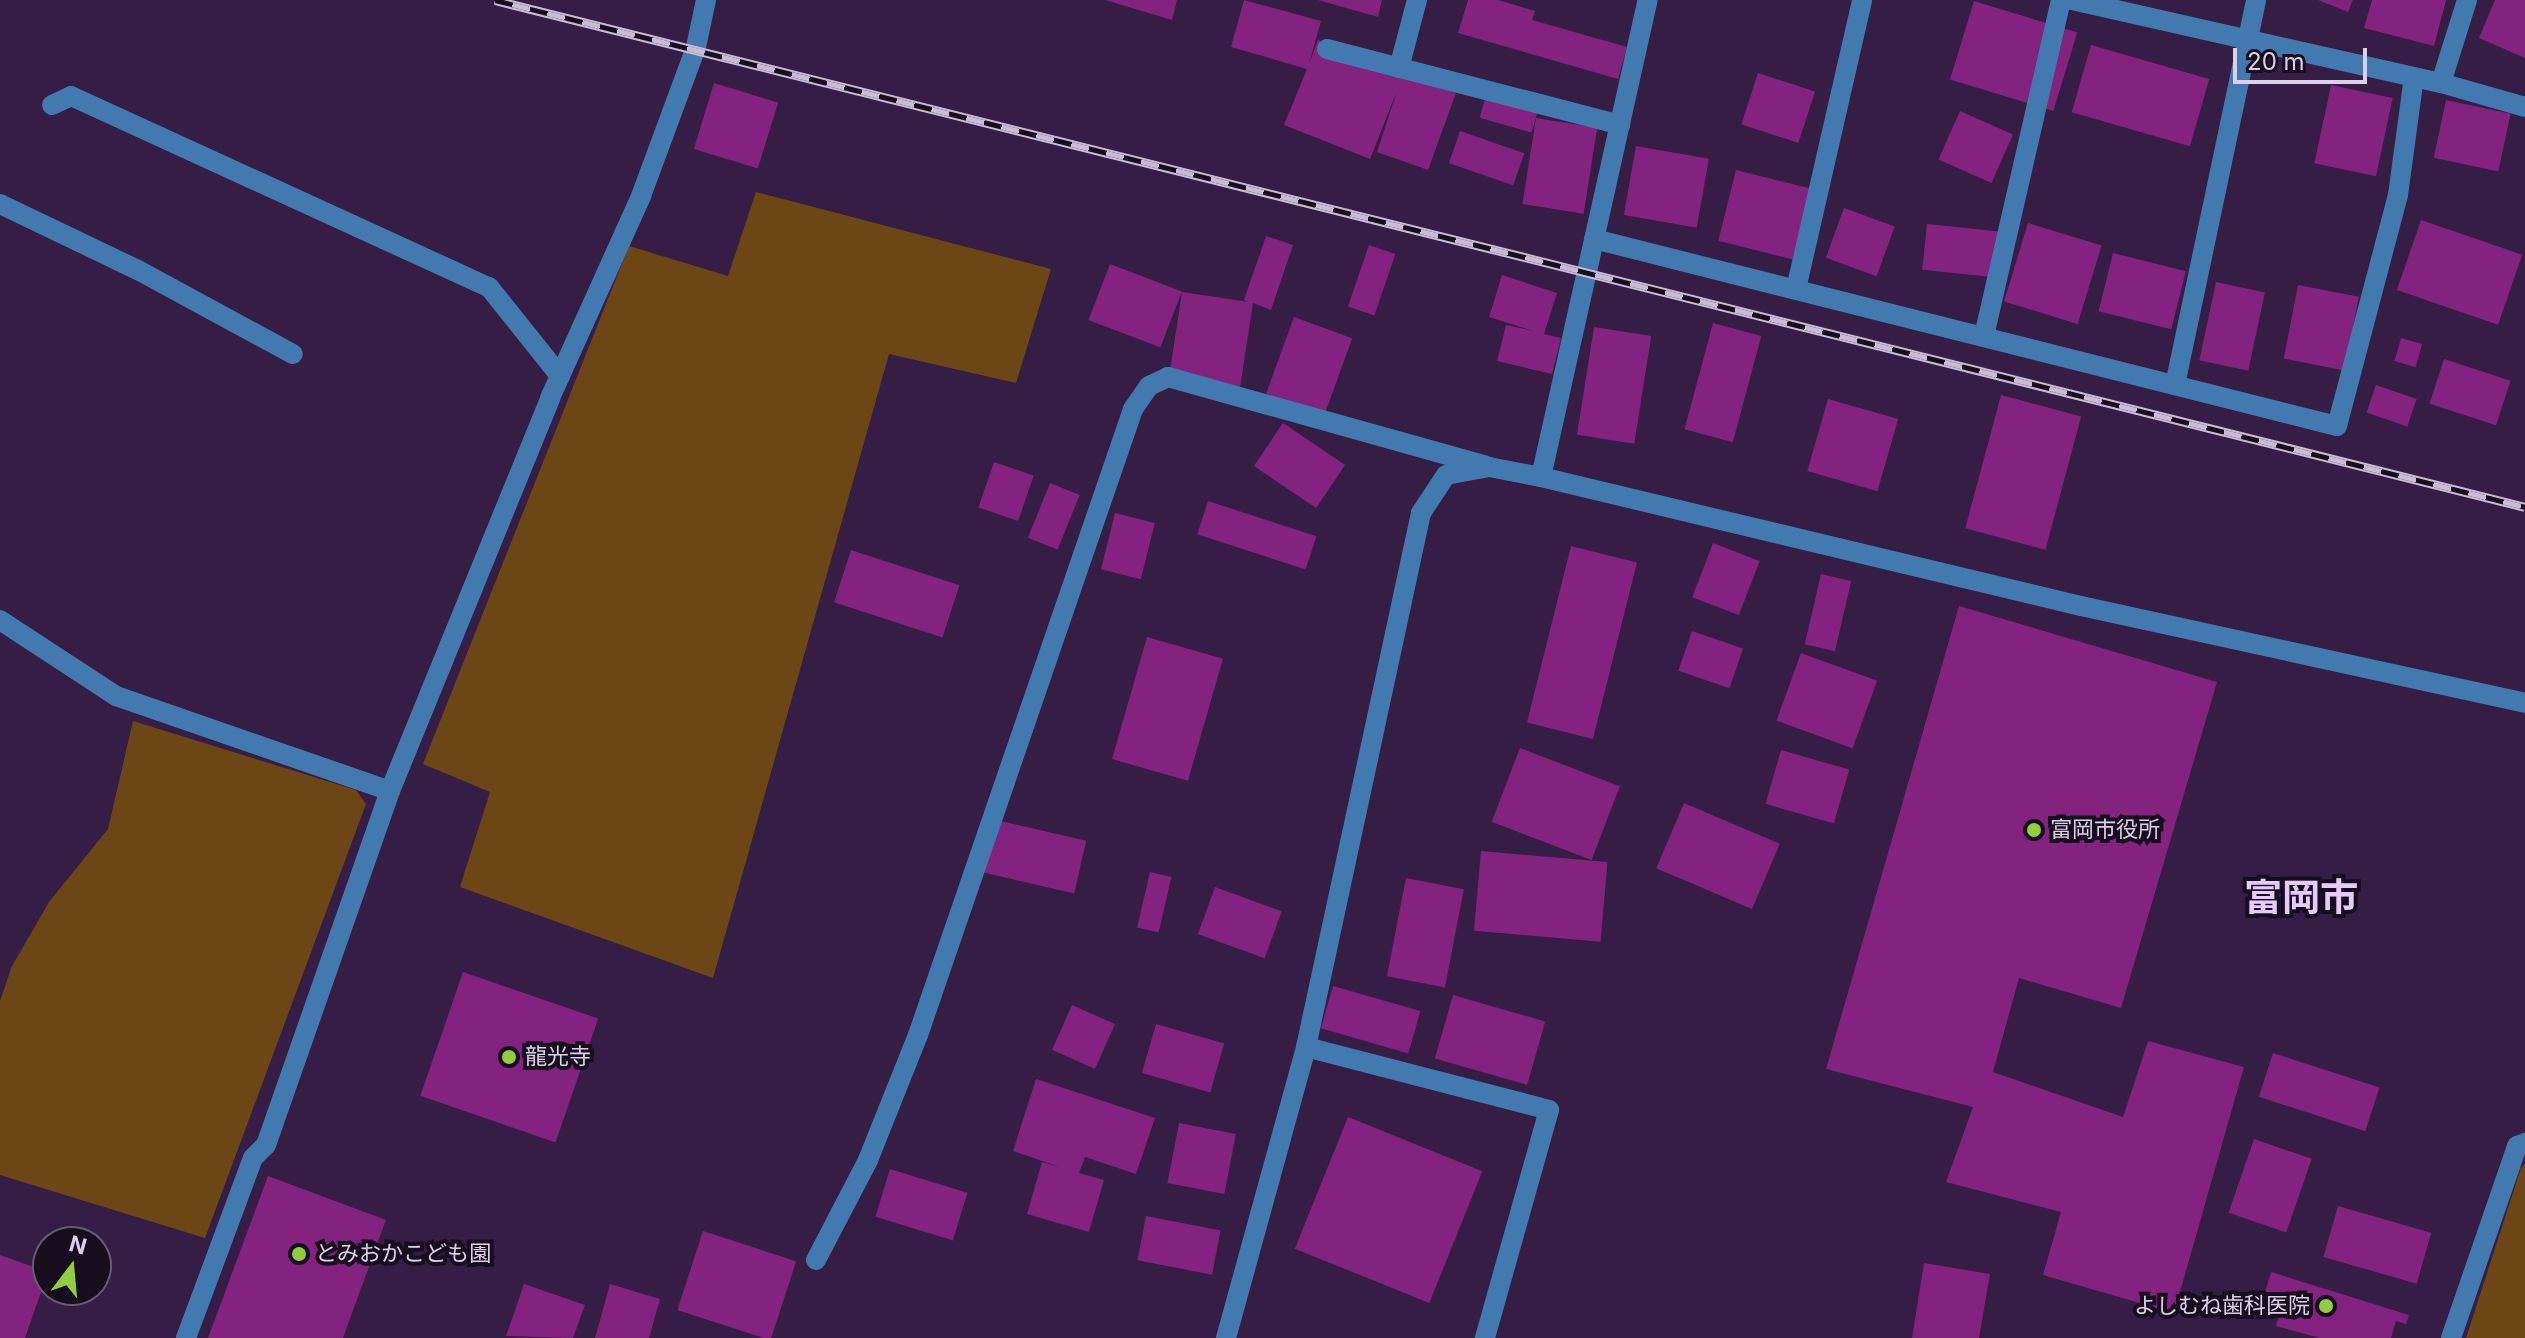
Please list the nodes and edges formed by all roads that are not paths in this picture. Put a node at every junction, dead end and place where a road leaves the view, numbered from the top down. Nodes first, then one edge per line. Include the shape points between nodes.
1 (706, 0) edge
2 (1417, 0) edge
3 (1648, 0) edge
4 (1862, 0) edge
5 (2061, 0) edge
6 (2072, 0) edge
7 (2256, 0) edge
8 (2467, 0) edge
9 (2247, 40) junction
10 (1327, 49) dead end
11 (1399, 68) junction
12 (2414, 77) junction
13 (2441, 83) junction
14 (52, 105) dead end
15 (2525, 107) edge
16 (1620, 125) junction
17 (0, 204) edge
18 (1594, 239) junction
19 (1796, 289) junction
20 (1984, 336) junction
21 (293, 354) dead end
22 (560, 376) junction
23 (2175, 385) junction
24 (1489, 467) junction
25 (1541, 477) junction
26 (0, 620) edge
27 (2525, 703) edge
28 (390, 791) junction
29 (1306, 1047) junction
30 (2525, 1143) edge
31 (816, 1260) dead end
32 (186, 1338) edge
33 (1226, 1338) edge
34 (1485, 1338) edge
35 (2451, 1338) edge

1 - 22 street via 696,47 641,196
2 - 11 street
3 - 16 street
4 - 19 street
5 - 20 street
6 - 9 street
7 - 9 street
8 - 13 street
9 - 12 street
9 - 23 street
10 - 11 street
11 - 16 street
12 - 13 street
12 - 23 street via 2398,195 2337,426
13 - 15 street
14 - 22 street via 71,96 489,287
16 - 18 street
17 - 21 street via 138,270
18 - 19 street
18 - 25 street
19 - 20 street
20 - 23 street
22 - 28 street
24 - 25 street
24 - 29 street via 1446,475 1421,513
24 - 31 street via 1168,377 1149,386 1133,409 918,1035 868,1160
25 - 27 street via 2081,606
26 - 28 street via 116,696
28 - 32 street via 266,1145 253,1158
29 - 33 street
29 - 34 street via 1549,1110
30 - 35 street via 2517,1146

